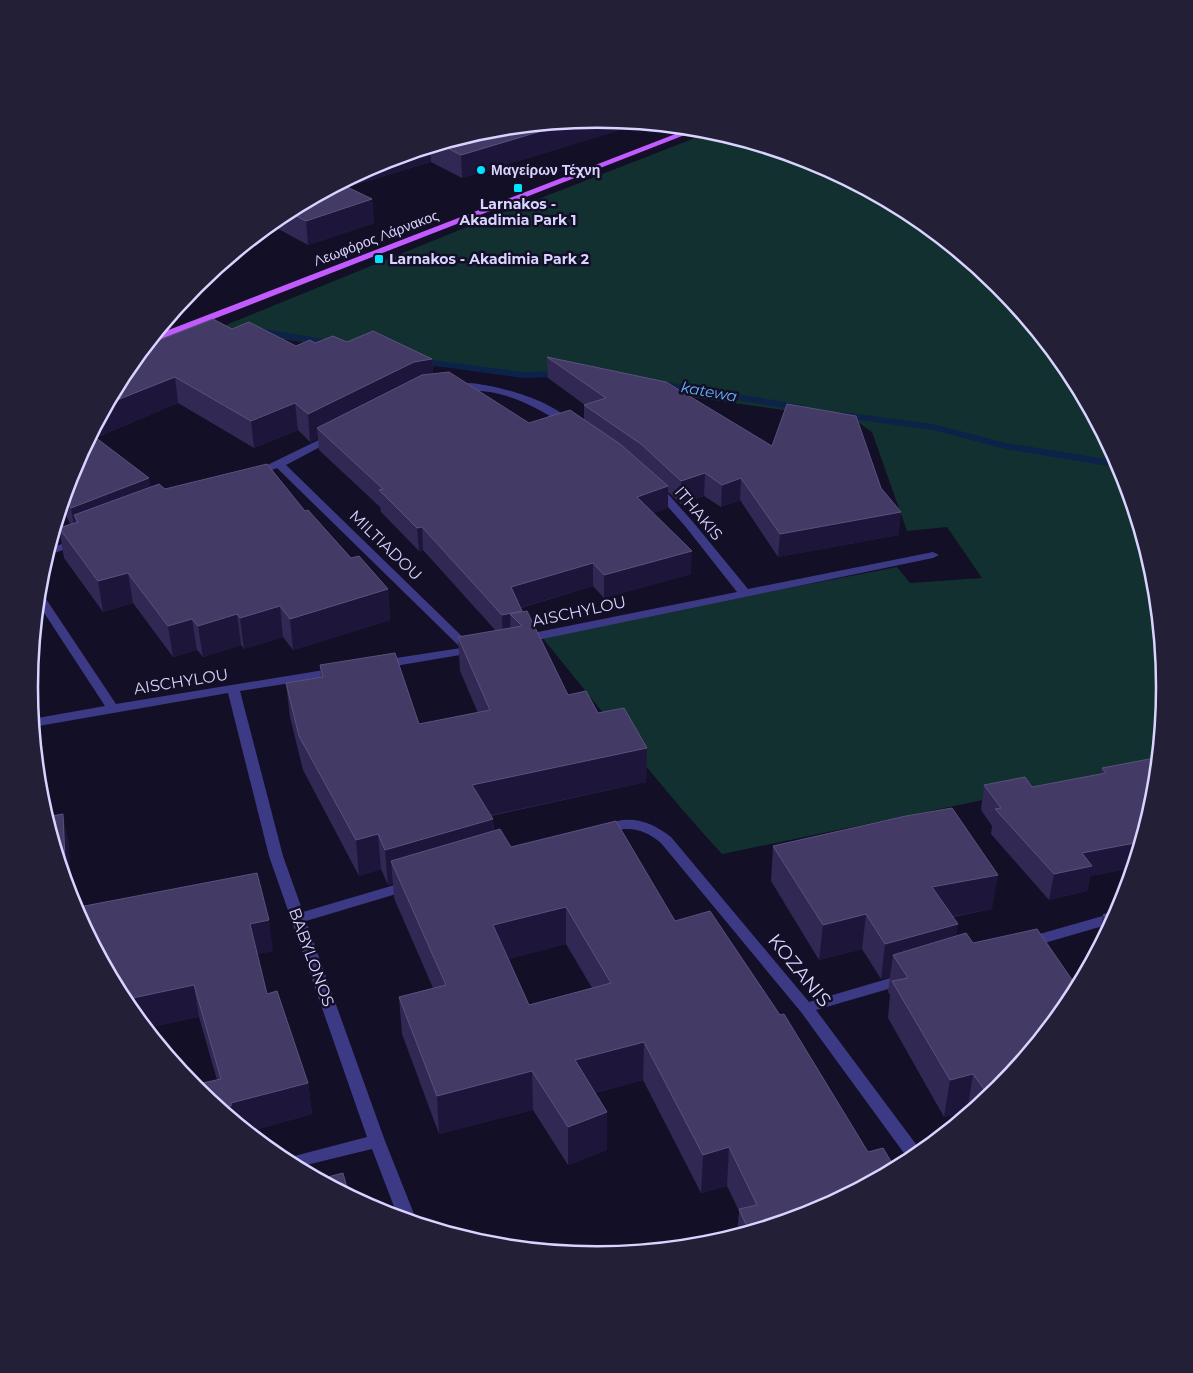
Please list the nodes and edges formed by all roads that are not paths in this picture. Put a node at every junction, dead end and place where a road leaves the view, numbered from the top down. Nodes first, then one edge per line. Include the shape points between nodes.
1 (683, 134) edge
2 (161, 336) edge
3 (444, 388) edge
4 (577, 428) edge
5 (340, 433) edge
6 (279, 464) junction
7 (242, 478) edge
8 (650, 482) edge
9 (84, 539) edge
10 (55, 550) edge
11 (932, 555) dead end
12 (745, 594) junction
13 (44, 604) edge
14 (508, 642) edge
15 (489, 646) edge
16 (470, 650) junction
17 (375, 666) edge
18 (347, 670) edge
19 (233, 689) junction
20 (112, 708) junction
21 (39, 722) edge
22 (588, 833) edge
23 (420, 883) edge
24 (298, 919) junction
25 (1104, 921) edge
26 (1011, 948) edge
27 (918, 975) edge
28 (806, 1008) junction
29 (377, 1141) junction
30 (910, 1149) edge
31 (300, 1160) edge
32 (404, 1211) edge

1 - 2 main road, Λεωφόρος Λάρνακος
3 - 4 street via 501,389 545,408
5 - 6 street
6 - 7 street
6 - 16 street, MILTIADOU
8 - 12 street, ITHAKIS via 689,524
9 - 10 street
11 - 12 street, AISCHYLOU
12 - 14 street, AISCHYLOU
13 - 20 street
15 - 16 street
16 - 17 street
18 - 19 street, AISCHYLOU
19 - 20 street, AISCHYLOU
19 - 24 street, BABYLONOS via 276,856
20 - 21 street, AISCHYLOU
22 - 28 street, KOZANIS via 616,825 640,824 653,829 666,840
23 - 24 street
24 - 29 street, BABYLONOS
25 - 26 street
27 - 28 street
28 - 30 street, KOZANIS
29 - 31 street
29 - 32 street, BABYLONOS

